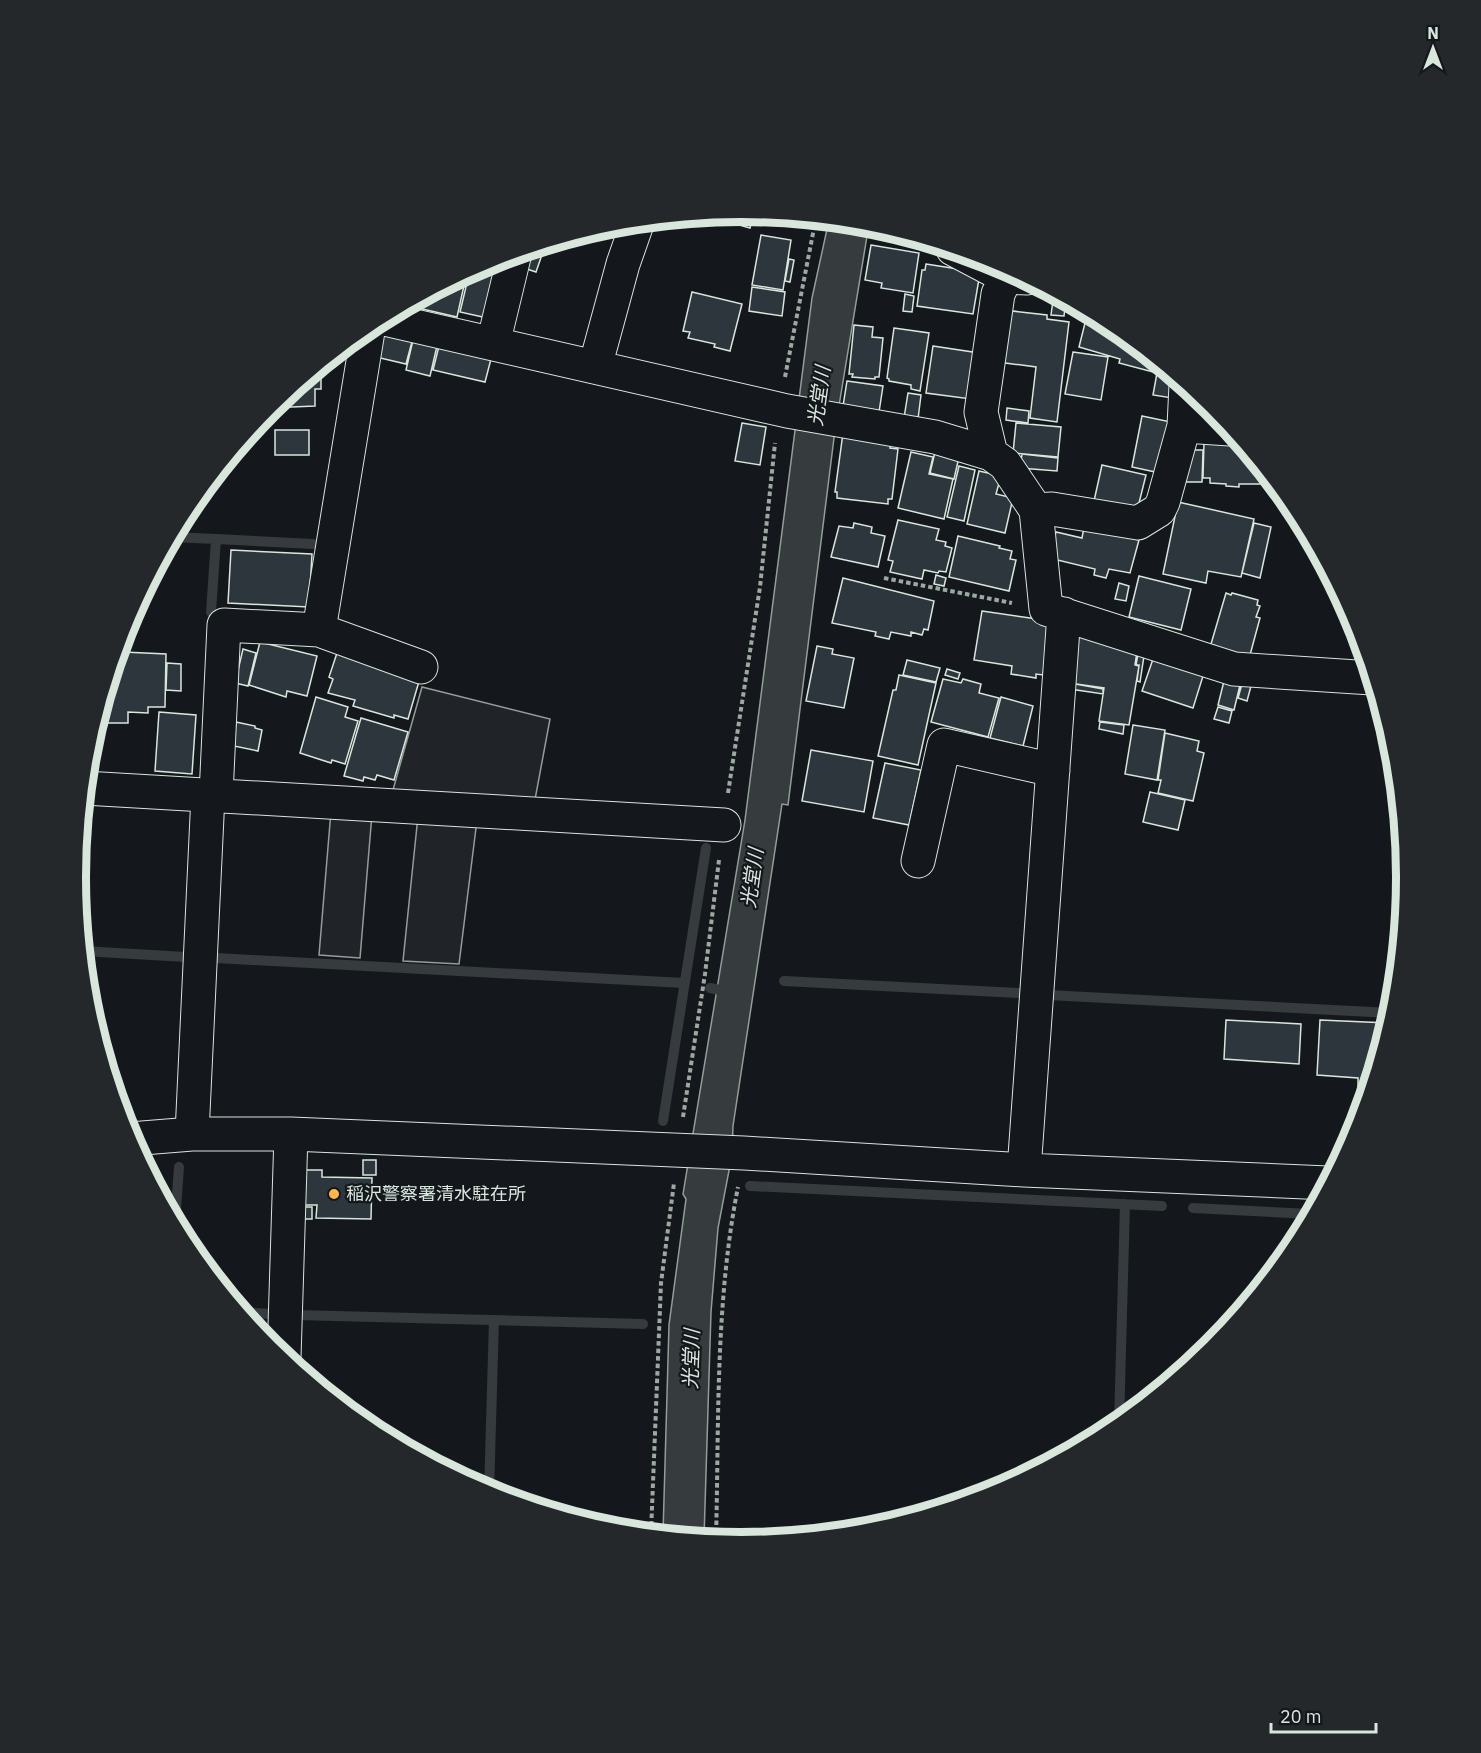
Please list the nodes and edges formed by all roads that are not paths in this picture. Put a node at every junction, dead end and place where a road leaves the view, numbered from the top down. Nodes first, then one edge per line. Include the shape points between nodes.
1 (634, 230) edge
2 (513, 262) edge
3 (1013, 281) edge
4 (394, 321) edge
5 (367, 339) edge
6 (493, 344) junction
7 (595, 367) junction
8 (1185, 396) edge
9 (1184, 426) junction
10 (1218, 428) edge
11 (991, 454) junction
12 (1036, 510) junction
13 (1055, 612) junction
14 (319, 630) junction
15 (421, 667) dead end
16 (1364, 678) edge
17 (1053, 770) junction
18 (91, 788) edge
19 (212, 795) junction
20 (724, 825) road end
21 (918, 861) dead end
22 (192, 1134) junction
23 (291, 1134) junction
24 (140, 1138) edge
25 (1024, 1170) junction
26 (1319, 1183) edge
27 (284, 1347) edge

1 - 7 street
2 - 6 street
3 - 11 street via 998,294 981,412
4 - 6 street
5 - 14 street
6 - 7 street
7 - 11 street via 783,410 935,437
8 - 9 street
9 - 10 street
9 - 12 street via 1163,502 1159,510 1138,523 1052,509
11 - 12 street via 1005,464
12 - 13 street
13 - 16 street via 1234,669
13 - 17 street
14 - 15 street
14 - 19 street via 224,626
17 - 21 street via 945,745
17 - 25 street
18 - 19 street
19 - 20 street
19 - 22 street
22 - 23 street
22 - 24 street
23 - 25 street via 744,1153
23 - 27 street
25 - 26 street

